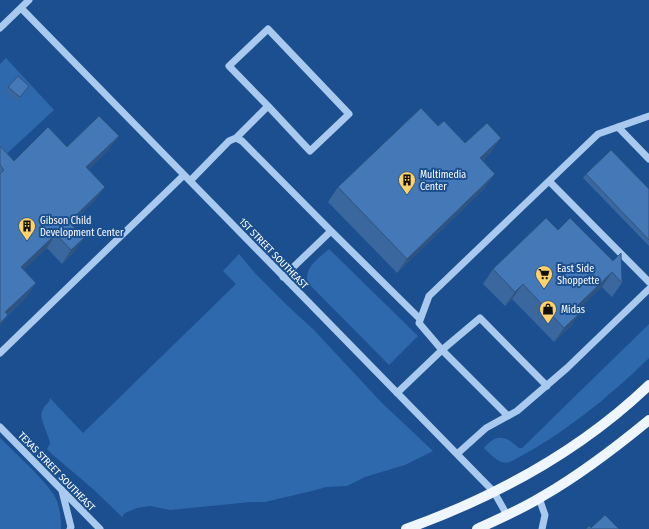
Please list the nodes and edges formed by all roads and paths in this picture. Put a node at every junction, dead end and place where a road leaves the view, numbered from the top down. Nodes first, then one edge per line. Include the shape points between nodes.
1 (29, 0) edge
2 (21, 8) junction
3 (0, 28) edge
4 (268, 106) junction
5 (649, 116) edge
6 (618, 127) junction
7 (236, 138) junction
8 (649, 159) edge
9 (184, 175) junction
10 (190, 181) junction
11 (549, 181) junction
12 (331, 231) junction
13 (284, 277) junction
14 (649, 282) edge
15 (649, 289) edge
16 (420, 318) junction
17 (442, 350) junction
18 (0, 353) edge
19 (649, 385) edge
20 (547, 386) junction
21 (397, 393) junction
22 (508, 416) junction
23 (649, 420) edge
24 (0, 427) edge
25 (457, 454) junction
26 (62, 491) junction
27 (494, 492) junction
28 (539, 498) junction
29 (506, 515) junction
30 (70, 529) edge
31 (100, 529) edge
32 (406, 529) edge
33 (478, 529) edge
34 (542, 529) edge

1 - 2 street
2 - 3 street
2 - 9 street, 1ST STREET SOUTHEAST
4 - 4 street via 229,66 268,29 349,114 310,151
4 - 7 street
5 - 6 street
6 - 8 street
6 - 11 street via 598,134
7 - 10 street
7 - 12 street via 242,141
9 - 10 street, 1ST STREET SOUTHEAST
9 - 18 street
10 - 13 street, 1ST STREET SOUTHEAST
11 - 14 street
11 - 16 street via 429,296
12 - 13 street
12 - 16 street
13 - 21 street, 1ST STREET SOUTHEAST
15 - 20 street
16 - 17 street via 419,323
17 - 20 street via 480,318
17 - 21 street
17 - 22 street
19 - 27 main road via 575,445
20 - 22 street
21 - 25 street, 1ST STREET SOUTHEAST
22 - 25 street via 486,428
23 - 28 main road via 584,470
24 - 26 street, TEXAS STREET SOUTHEAST
25 - 27 street, 1ST STREET SOUTHEAST
26 - 30 street
26 - 31 street, TEXAS STREET SOUTHEAST
27 - 29 street, 1ST STREET SOUTHEAST
27 - 32 main road via 445,515
28 - 29 main road
28 - 34 street via 545,515
29 - 33 main road

